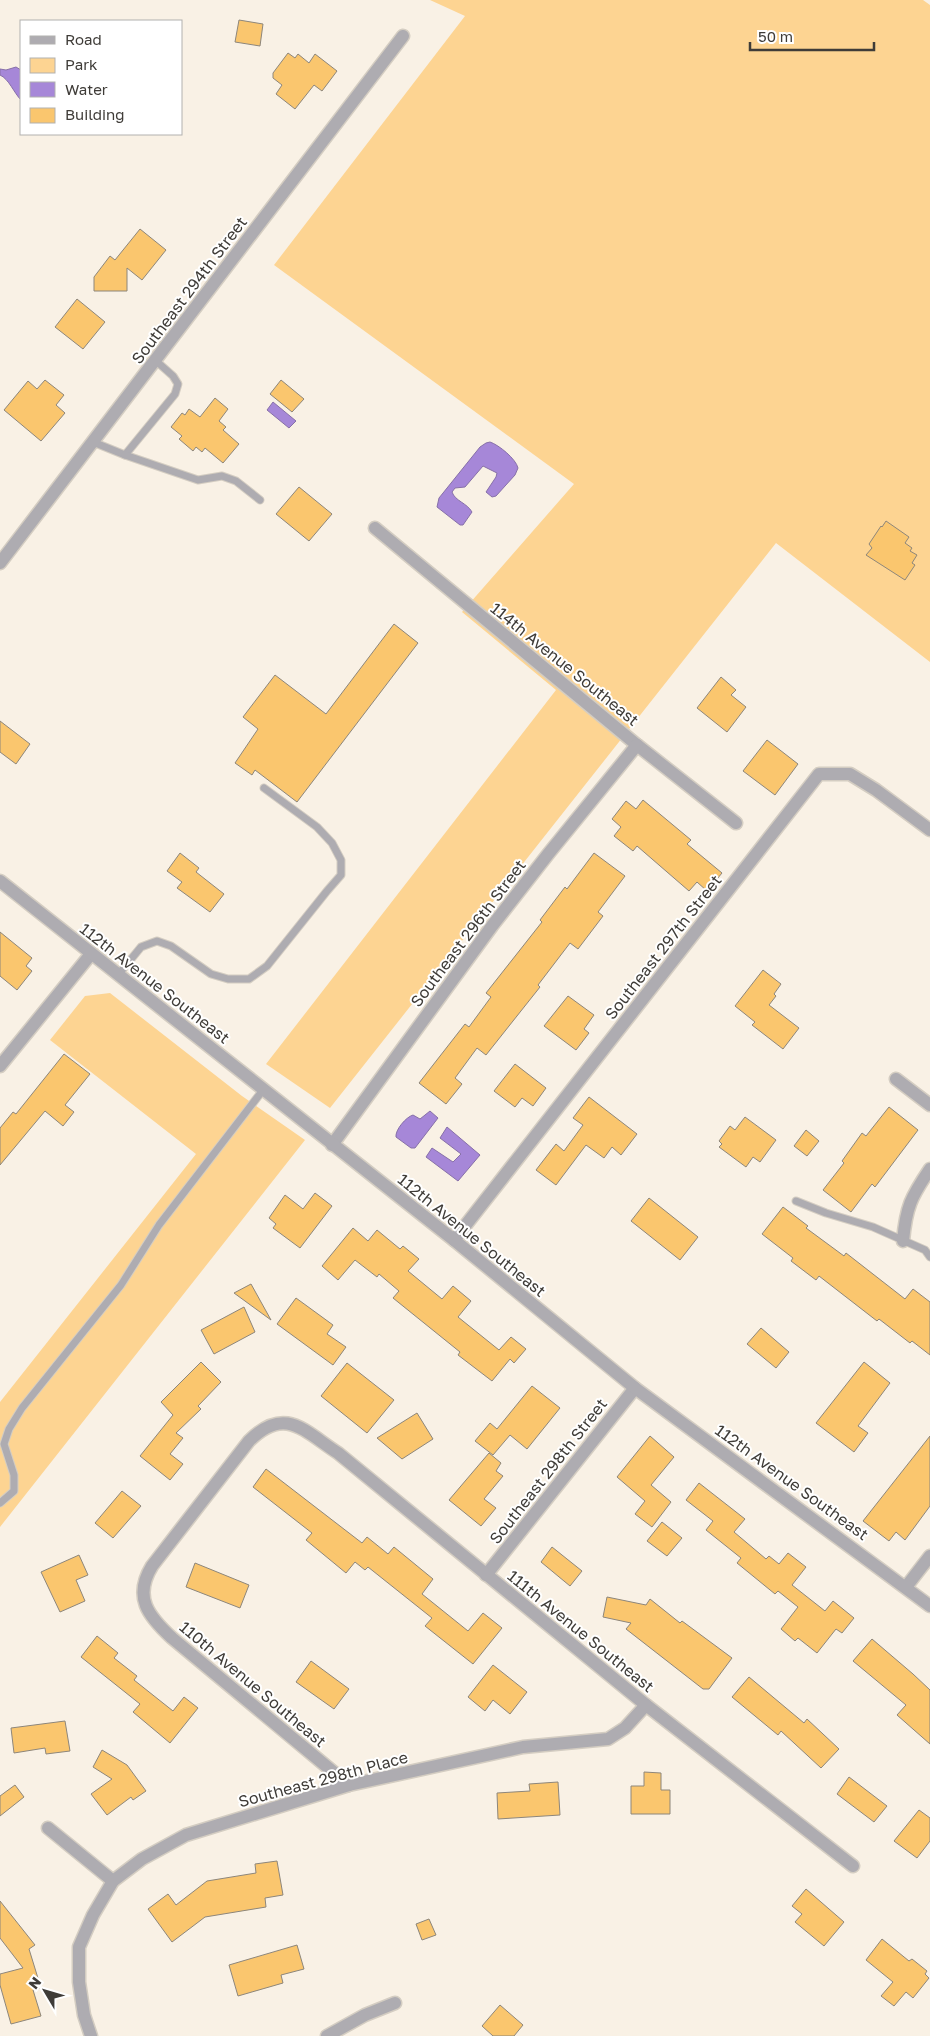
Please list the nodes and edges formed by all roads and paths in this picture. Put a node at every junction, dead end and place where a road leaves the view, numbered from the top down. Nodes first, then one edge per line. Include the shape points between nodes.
1 (403, 36) dead end
2 (155, 360) junction
3 (92, 442) junction
4 (125, 455) junction
5 (260, 500) dead end
6 (374, 528) dead end
7 (0, 563) edge
8 (637, 745) junction
9 (264, 788) dead end
10 (736, 823) dead end
11 (930, 830) edge
12 (0, 882) edge
13 (91, 954) junction
14 (118, 974) junction
15 (0, 1066) edge
16 (896, 1079) dead end
17 (263, 1090) junction
18 (930, 1105) edge
19 (332, 1145) junction
20 (930, 1169) edge
21 (796, 1201) dead end
22 (454, 1240) junction
23 (903, 1241) junction
24 (930, 1257) edge
25 (635, 1388) junction
26 (0, 1503) edge
27 (930, 1556) edge
28 (486, 1575) junction
29 (906, 1587) junction
30 (144, 1602) joint
31 (930, 1606) edge
32 (646, 1705) junction
33 (349, 1785) junction
34 (48, 1828) dead end
35 (853, 1866) dead end
36 (113, 1881) junction
37 (394, 2003) dead end
38 (91, 2036) edge
39 (327, 2036) edge

1 - 2 street, Southeast 294th Street
2 - 3 street, Southeast 294th Street
2 - 4 lane via 178,384 175,394
3 - 4 lane
3 - 7 street, Southeast 294th Street
4 - 5 lane via 198,480 222,476 236,481
6 - 8 street, 114th Avenue Southeast
8 - 10 street, 114th Avenue Southeast
8 - 19 street, Southeast 296th Street via 492,926
9 - 14 lane via 318,827 332,843 341,860 340,874 328,891 267,966 249,979 228,979 211,974 171,946 157,941 141,947
11 - 22 street, Southeast 297th Street via 850,774 820,774
12 - 13 street, 112th Avenue Southeast
13 - 14 street, 112th Avenue Southeast
13 - 15 street
14 - 17 street, 112th Avenue Southeast
16 - 18 street
17 - 19 street, 112th Avenue Southeast
17 - 26 lane via 159,1225 121,1285 22,1408 4,1444 14,1475 14,1491
19 - 22 street, 112th Avenue Southeast
20 - 23 street via 907,1209
21 - 23 lane via 873,1227
22 - 25 street, 112th Avenue Southeast
23 - 24 lane via 925,1250
25 - 28 street, Southeast 298th Street
25 - 29 street, 112th Avenue Southeast
27 - 29 street
28 - 30 street, 111th Avenue Southeast via 338,1453 288,1423 277,1422 249,1441 152,1566 144,1584
28 - 32 street, 111th Avenue Southeast
29 - 31 street, 112th Avenue Southeast
30 - 33 street, 110th Avenue Southeast via 154,1619 172,1638
32 - 33 street, Southeast 298th Place via 625,1728 608,1739 523,1747
32 - 35 street, 111th Avenue Southeast
33 - 36 street, Southeast 298th Place via 186,1836 142,1859
34 - 36 street
36 - 38 street, Southeast 298th Place via 79,1947 79,1982
37 - 39 street

